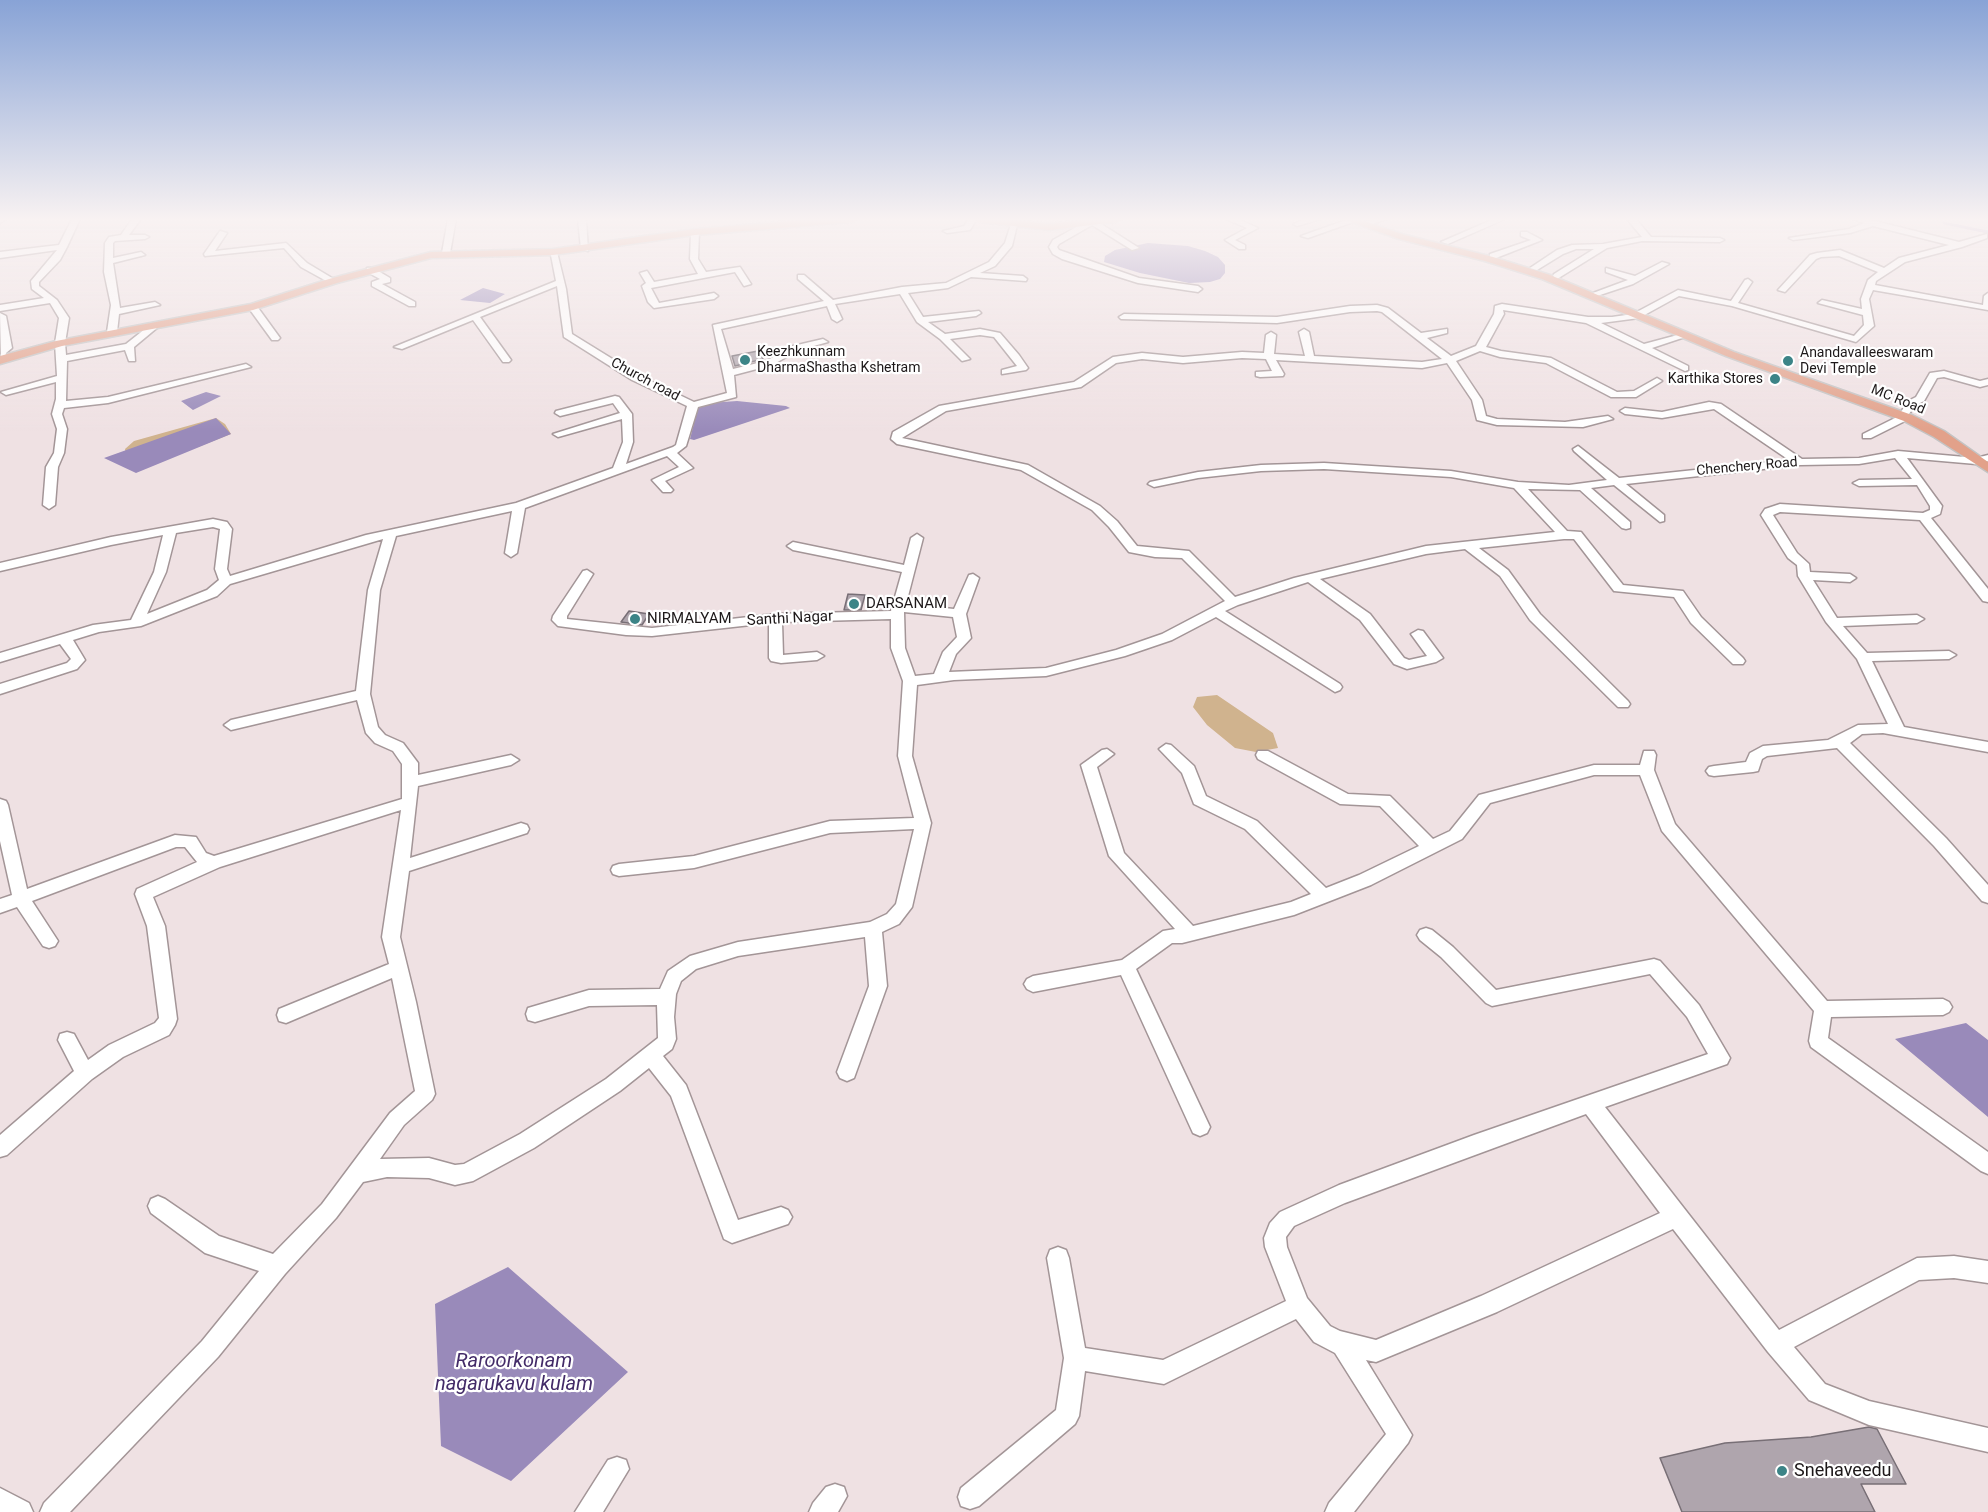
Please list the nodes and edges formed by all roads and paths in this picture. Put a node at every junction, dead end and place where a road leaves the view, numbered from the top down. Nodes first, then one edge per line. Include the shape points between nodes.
1 (38, 290) edge
2 (112, 290) edge
3 (305, 290) edge
4 (385, 290) edge
5 (543, 290) edge
6 (562, 290) edge
7 (647, 290) edge
8 (816, 290) edge
9 (902, 290) junction
10 (906, 290) edge
11 (1577, 290) edge
12 (1589, 290) edge
13 (1606, 290) edge
14 (1743, 290) edge
15 (1870, 290) edge
16 (1885, 290) edge
17 (1597, 293) junction
18 (714, 296) dead end
19 (1988, 296) edge
20 (51, 300) junction
21 (830, 302) junction
22 (1822, 303) dead end
23 (412, 304) dead end
24 (1733, 304) junction
25 (155, 305) dead end
26 (253, 307) junction
27 (1, 312) edge
28 (115, 312) junction
29 (976, 313) dead end
30 (1868, 313) junction
31 (1640, 315) junction
32 (1124, 316) dead end
33 (476, 318) junction
34 (837, 319) dead end
35 (920, 320) junction
36 (1588, 320) junction
37 (153, 327) junction
38 (1444, 331) dead end
39 (1304, 332) dead end
40 (112, 333) junction
41 (1271, 335) dead end
42 (1682, 335) junction
43 (1421, 336) junction
44 (943, 337) junction
45 (275, 338) dead end
46 (823, 342) dead end
47 (60, 343) junction
48 (129, 346) junction
49 (399, 347) dead end
50 (1644, 347) junction
51 (1480, 348) junction
52 (1269, 356) junction
53 (1310, 358) junction
54 (62, 359) junction
55 (132, 359) dead end
56 (965, 359) dead end
57 (1, 360) edge
58 (506, 360) dead end
59 (1450, 360) junction
60 (246, 367) dead end
61 (1685, 368) dead end
62 (1006, 372) dead end
63 (729, 373) junction
64 (1260, 374) dead end
65 (62, 378) junction
66 (1657, 381) dead end
67 (1988, 382) edge
68 (6, 392) dead end
69 (59, 405) junction
70 (693, 405) junction
71 (1625, 411) dead end
72 (560, 413) dead end
73 (627, 414) junction
74 (1905, 415) junction
75 (1608, 419) dead end
76 (558, 434) dead end
77 (1867, 436) dead end
78 (1578, 449) dead end
79 (669, 452) junction
80 (1898, 454) junction
81 (1982, 459) edge
82 (1800, 462) junction
83 (1988, 468) edge
84 (618, 470) junction
85 (1920, 482) junction
86 (1619, 483) junction
87 (1859, 483) dead end
88 (1154, 484) dead end
89 (1518, 485) junction
90 (1583, 487) junction
91 (667, 490) dead end
92 (49, 505) dead end
93 (519, 506) junction
94 (1924, 517) junction
95 (1660, 518) dead end
96 (1626, 525) dead end
97 (171, 529) junction
98 (390, 535) junction
99 (1564, 535) junction
100 (917, 538) dead end
101 (1466, 544) junction
102 (794, 546) dead end
103 (511, 553) dead end
104 (0, 567) edge
105 (909, 570) junction
106 (587, 574) dead end
107 (1804, 576) junction
108 (972, 578) dead end
109 (1310, 578) junction
110 (1850, 578) dead end
111 (1982, 579) edge
112 (226, 581) junction
113 (1988, 598) edge
114 (1233, 602) junction
115 (1216, 610) junction
116 (898, 611) junction
117 (959, 614) junction
118 (774, 618) junction
119 (1917, 619) dead end
120 (1833, 622) junction
121 (136, 623) junction
122 (1418, 634) dead end
123 (65, 637) junction
124 (1949, 655) dead end
125 (817, 656) dead end
126 (1863, 657) junction
127 (0, 658) edge
128 (1738, 661) dead end
129 (940, 677) junction
130 (910, 681) junction
131 (1335, 687) dead end
132 (0, 689) edge
133 (363, 693) junction
134 (1623, 704) dead end
135 (231, 725) dead end
136 (1899, 731) junction
137 (1840, 742) junction
138 (1988, 747) edge
139 (1166, 749) dead end
140 (1107, 754) dead end
141 (1263, 755) dead end
142 (512, 760) dead end
143 (1714, 771) dead end
144 (410, 782) junction
145 (410, 802) junction
146 (0, 805) edge
147 (923, 823) junction
148 (521, 829) dead end
149 (1431, 848) junction
150 (214, 862) junction
151 (401, 867) junction
152 (619, 870) dead end
153 (1323, 896) junction
154 (1988, 896) edge
155 (21, 899) junction
156 (0, 906) edge
157 (873, 929) junction
158 (1190, 934) junction
159 (1426, 935) dead end
160 (50, 941) dead end
161 (1126, 967) junction
162 (398, 968) junction
163 (1033, 984) dead end
164 (666, 997) junction
165 (1943, 1007) dead end
166 (1823, 1009) junction
167 (535, 1014) dead end
168 (286, 1015) dead end
169 (67, 1040) dead end
170 (650, 1055) junction
171 (847, 1072) dead end
172 (85, 1073) junction
173 (1590, 1103) junction
174 (1200, 1127) dead end
175 (0, 1148) edge
176 (1988, 1163) edge
177 (359, 1173) junction
178 (158, 1206) dead end
179 (781, 1217) dead end
180 (1676, 1217) junction
181 (1058, 1258) dead end
182 (277, 1266) junction
183 (1988, 1272) edge
184 (1299, 1306) junction
185 (1342, 1344) junction
186 (1776, 1344) junction
187 (1075, 1358) junction
188 (1988, 1440) edge
189 (617, 1469) dead end
190 (970, 1497) dead end
191 (0, 1500) edge
192 (20, 1512) edge
193 (53, 1512) edge
194 (588, 1512) edge
195 (1338, 1512) edge

1 - 20 street
2 - 28 street
3 - 26 main road
4 - 23 street
5 - 33 street
6 - 70 street, Church road via 567,334 636,378
7 - 18 street via 657,306
8 - 21 street
9 - 10 street, Church road
9 - 21 street, Church road
9 - 35 street
11 - 31 main road, MC Road
12 - 17 main road, MC Road
13 - 17 street
14 - 24 street
15 - 30 street via 1866,299
16 - 19 street via 1987,308
17 - 31 main road, MC Road
20 - 27 street
20 - 47 street via 64,318
21 - 34 street
21 - 63 street, Church road via 716,327
22 - 30 street
24 - 30 street via 1853,339 1858,339 1869,326
24 - 31 street via 1675,293
25 - 28 street
26 - 37 main road
26 - 45 street
27 - 57 street via 7,348 1,352
28 - 40 street
29 - 35 street
31 - 36 street
31 - 42 main road, MC Road
31 - 74 main road, MC Road
32 - 43 street via 1277,320 1371,306 1385,310
33 - 49 street
33 - 58 street
35 - 44 street
36 - 50 street
36 - 51 street via 1500,307
37 - 40 main road
37 - 48 street
38 - 43 street
39 - 53 street
40 - 47 main road
41 - 52 street
42 - 50 street
42 - 74 main road, MC Road
43 - 59 street
44 - 56 street
44 - 62 street via 980,332 997,335 1023,368
46 - 63 street via 796,348 769,363
47 - 54 street
47 - 57 main road
48 - 54 street
48 - 55 street
50 - 61 street
51 - 59 street
51 - 66 street via 1548,360 1615,395 1636,394
52 - 53 street
52 - 64 street via 1279,374
52 - 114 street via 1183,360 1142,356 1113,360 1077,385 943,408 897,434 896,439 1024,467 1096,508 1133,549 1185,554
53 - 59 street via 1422,365
54 - 65 street
59 - 75 street via 1485,419 1583,424
60 - 69 street via 108,400
63 - 70 street, Church road via 732,395
65 - 68 street
65 - 69 street
67 - 74 street via 1980,384 1934,375
69 - 92 street via 57,414 62,429 59,453 52,467
70 - 79 street via 681,446
71 - 82 street via 1662,415 1717,406
72 - 73 street via 615,399
73 - 76 street
73 - 84 street via 628,442
74 - 77 street
74 - 81 main road, MC Road
78 - 86 street
79 - 84 street
79 - 91 street via 687,468 658,480
80 - 81 street, Chenchery Road
80 - 82 street, Chenchery Road via 1859,461
80 - 85 street
81 - 83 main road, MC Road
82 - 86 street, Chenchery Road
84 - 93 street
85 - 87 street
85 - 94 street via 1938,510
86 - 90 street, Chenchery Road
86 - 95 street
88 - 89 street, Chenchery Road via 1262,468 1324,466 1451,474
89 - 90 street, Chenchery Road
89 - 99 street
90 - 96 street
93 - 98 street
93 - 103 street
94 - 107 street via 1773,509 1767,515 1792,555 1803,564
94 - 111 street
97 - 104 street
97 - 112 street via 206,523 223,525 226,529 221,569
97 - 121 street via 160,572
98 - 112 street
98 - 133 street via 374,590
99 - 101 street
99 - 128 street via 1577,535 1619,588 1678,594 1696,620
100 - 105 street
101 - 109 street
101 - 134 street via 1504,573 1535,617
102 - 105 street
105 - 116 street
106 - 118 street, Santhi Nagar via 560,616 563,623 652,632
107 - 110 street
107 - 120 street
108 - 117 street
109 - 114 street
109 - 122 street via 1365,617 1399,661 1407,665 1436,658
111 - 113 street
112 - 121 street via 208,595
114 - 115 street
115 - 129 street via 1167,637 1046,672
115 - 131 street
116 - 117 street, Santhi Nagar
116 - 118 street, Santhi Nagar
116 - 130 street via 898,648
117 - 129 street via 964,638 950,652
118 - 125 street via 776,658
119 - 120 street
120 - 126 street
121 - 123 street via 108,625
123 - 127 street
123 - 132 street via 78,660 72,666
124 - 126 street
126 - 136 street
129 - 130 street
130 - 147 street via 905,756
133 - 135 street
133 - 144 street via 371,729 380,739 398,747 410,763
136 - 137 street via 1858,730
136 - 138 street
137 - 143 street via 1767,750 1755,757 1750,768
137 - 154 street
139 - 153 street via 1189,770 1200,800 1251,825
140 - 158 street via 1089,765 1117,856
141 - 149 street via 1346,800 1384,800
142 - 144 street
144 - 145 street
145 - 150 street
145 - 151 street
146 - 155 street
147 - 152 street via 830,827 694,862
147 - 157 street via 903,907 893,919
148 - 151 street
149 - 153 street
149 - 166 street via 1456,835 1480,803 1491,796 1594,770 1648,762 1668,827
150 - 155 street via 200,857 190,841 175,841
150 - 172 street via 143,894 156,926 168,1019 162,1029 116,1051
151 - 162 street via 391,937
153 - 158 street via 1286,911
155 - 156 street
155 - 160 street
157 - 164 street via 738,949 690,963 674,976
157 - 171 street via 878,986
158 - 161 street via 1169,936
159 - 173 street via 1492,998 1653,966 1693,1011 1720,1058
161 - 163 street
161 - 174 street
162 - 168 street
162 - 177 street via 425,1094 397,1119
164 - 167 street via 589,998
164 - 170 street via 667,1039
165 - 166 street
166 - 176 street via 1818,1041
169 - 172 street
170 - 177 street via 527,1141 465,1174 387,1167
170 - 179 street via 679,1091 732,1232
172 - 175 street
173 - 180 street
173 - 184 street via 1339,1195 1287,1219 1278,1230 1276,1247
177 - 182 street
178 - 182 street via 213,1245
180 - 185 street via 1489,1304 1376,1351
180 - 186 street
181 - 187 street
182 - 193 street via 210,1350
183 - 186 street via 1954,1267 1917,1269
184 - 185 street via 1322,1334
184 - 187 street via 1164,1372
185 - 195 street via 1400,1435
186 - 188 street via 1816,1392 1869,1413
187 - 190 street via 1067,1416
189 - 194 street
191 - 192 street

